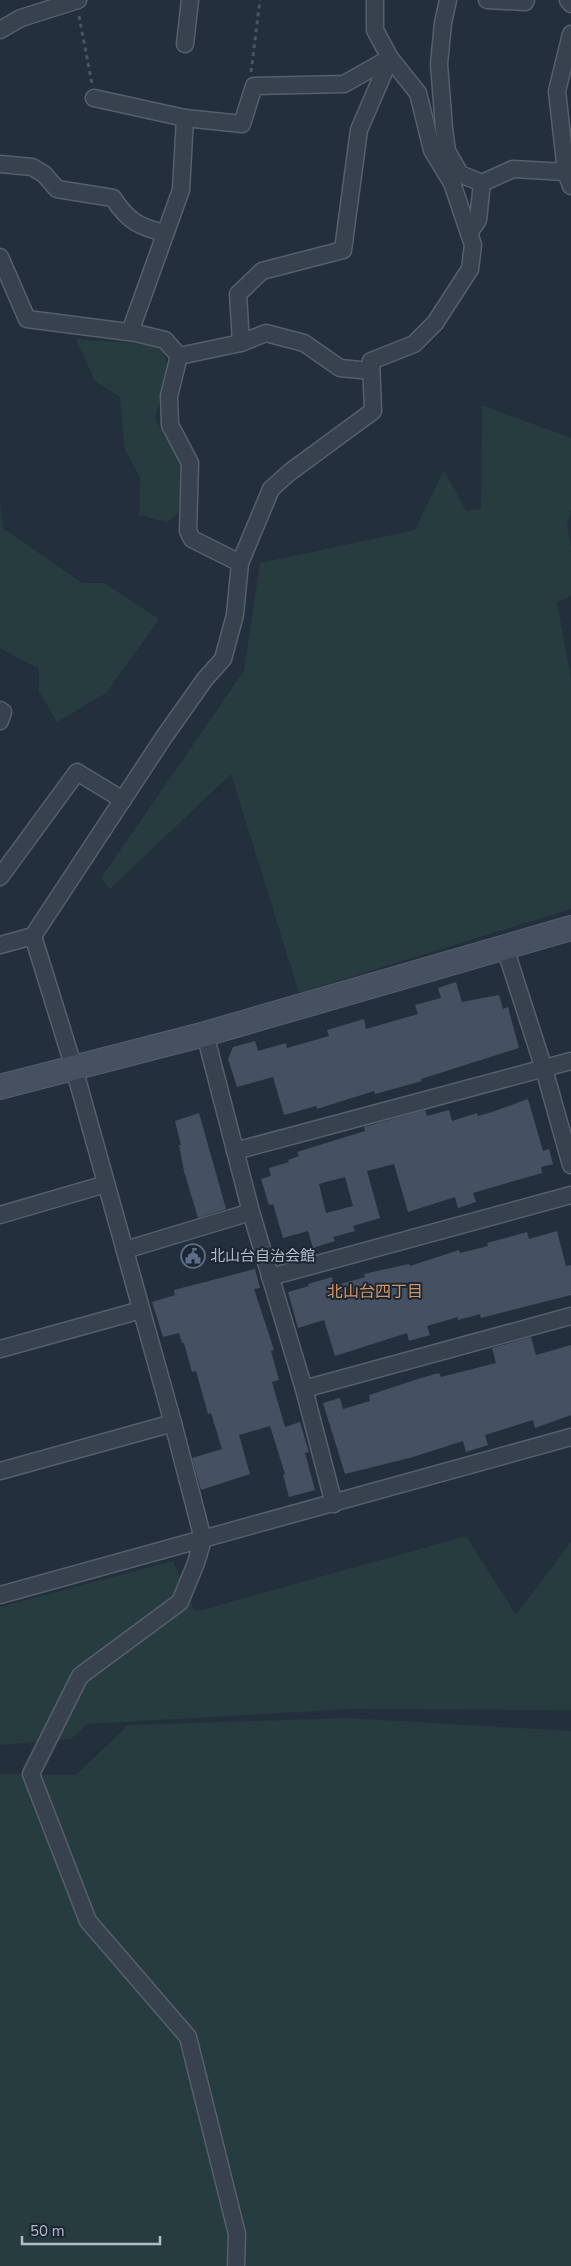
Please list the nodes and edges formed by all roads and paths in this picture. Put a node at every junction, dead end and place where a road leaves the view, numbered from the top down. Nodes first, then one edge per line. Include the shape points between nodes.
1 (190, 0) edge
2 (260, 0) edge
3 (375, 0) edge
4 (448, 0) edge
5 (487, 0) edge
6 (526, 0) edge
7 (568, 0) edge
8 (76, 1) edge
9 (571, 4) edge
10 (0, 30) edge
11 (571, 34) edge
12 (185, 44) dead end
13 (390, 58) junction
14 (254, 86) junction
15 (94, 98) joint
16 (564, 99) edge
17 (185, 118) junction
18 (0, 164) edge
19 (568, 179) edge
20 (482, 182) junction
21 (165, 233) junction
22 (469, 233) junction
23 (0, 257) edge
24 (130, 332) junction
25 (241, 343) junction
26 (179, 356) junction
27 (371, 371) junction
28 (240, 563) junction
29 (0, 710) edge
30 (0, 721) edge
31 (123, 800) junction
32 (0, 877) edge
33 (571, 928) edge
34 (33, 936) junction
35 (0, 945) edge
36 (505, 948) junction
37 (205, 1034) junction
38 (571, 1061) edge
39 (74, 1068) junction
40 (544, 1068) junction
41 (0, 1087) edge
42 (235, 1151) junction
43 (571, 1165) edge
44 (106, 1184) junction
45 (571, 1195) edge
46 (251, 1212) junction
47 (0, 1216) edge
48 (125, 1250) junction
49 (270, 1277) junction
50 (141, 1310) junction
51 (571, 1316) edge
52 (0, 1349) edge
53 (304, 1389) junction
54 (173, 1423) junction
55 (571, 1438) edge
56 (0, 1471) edge
57 (334, 1504) junction
58 (203, 1539) junction
59 (0, 1595) edge
60 (236, 2266) edge

1 - 12 street
2 - 14 path via 250,80
3 - 13 street via 374,30
4 - 20 street via 440,64 447,151 460,174
5 - 6 street
7 - 9 street
8 - 10 street via 21,18
8 - 15 path
11 - 16 street via 557,91
13 - 14 street via 344,84
13 - 22 street via 418,93 432,150 452,183
13 - 25 street via 358,130 343,250 262,271 238,294
14 - 17 street via 242,124
15 - 17 street
16 - 19 street
17 - 21 street via 180,190
18 - 21 street via 32,168 44,174 57,189 114,198 124,215 144,228
19 - 20 street via 513,169
20 - 22 street via 478,220
21 - 24 street
22 - 27 street via 473,245 470,269 435,323 414,344 371,361
23 - 24 street via 28,319
24 - 26 street via 165,340
25 - 26 street
25 - 27 street via 266,333 304,343 340,368
26 - 28 street via 169,396 170,425 190,463 188,530 192,538
27 - 28 street via 373,411 290,472 271,490
28 - 31 street via 234,615 223,659 205,679
29 - 30 street via 3,712
31 - 32 street via 77,772
31 - 34 street
33 - 36 street
34 - 35 street
34 - 39 street
36 - 37 street
36 - 40 street
37 - 39 street
37 - 42 street
38 - 40 street
39 - 41 street
39 - 44 street
40 - 42 street
40 - 43 street
42 - 46 street
44 - 47 street
44 - 48 street
45 - 49 street
46 - 48 street
46 - 49 street
48 - 50 street
49 - 53 street
50 - 52 street
50 - 54 street
51 - 53 street
53 - 57 street
54 - 56 street
54 - 58 street
55 - 57 street
57 - 58 street
58 - 59 street
58 - 60 street via 180,1602 80,1676 31,1774 88,1921 188,2037 237,2234

